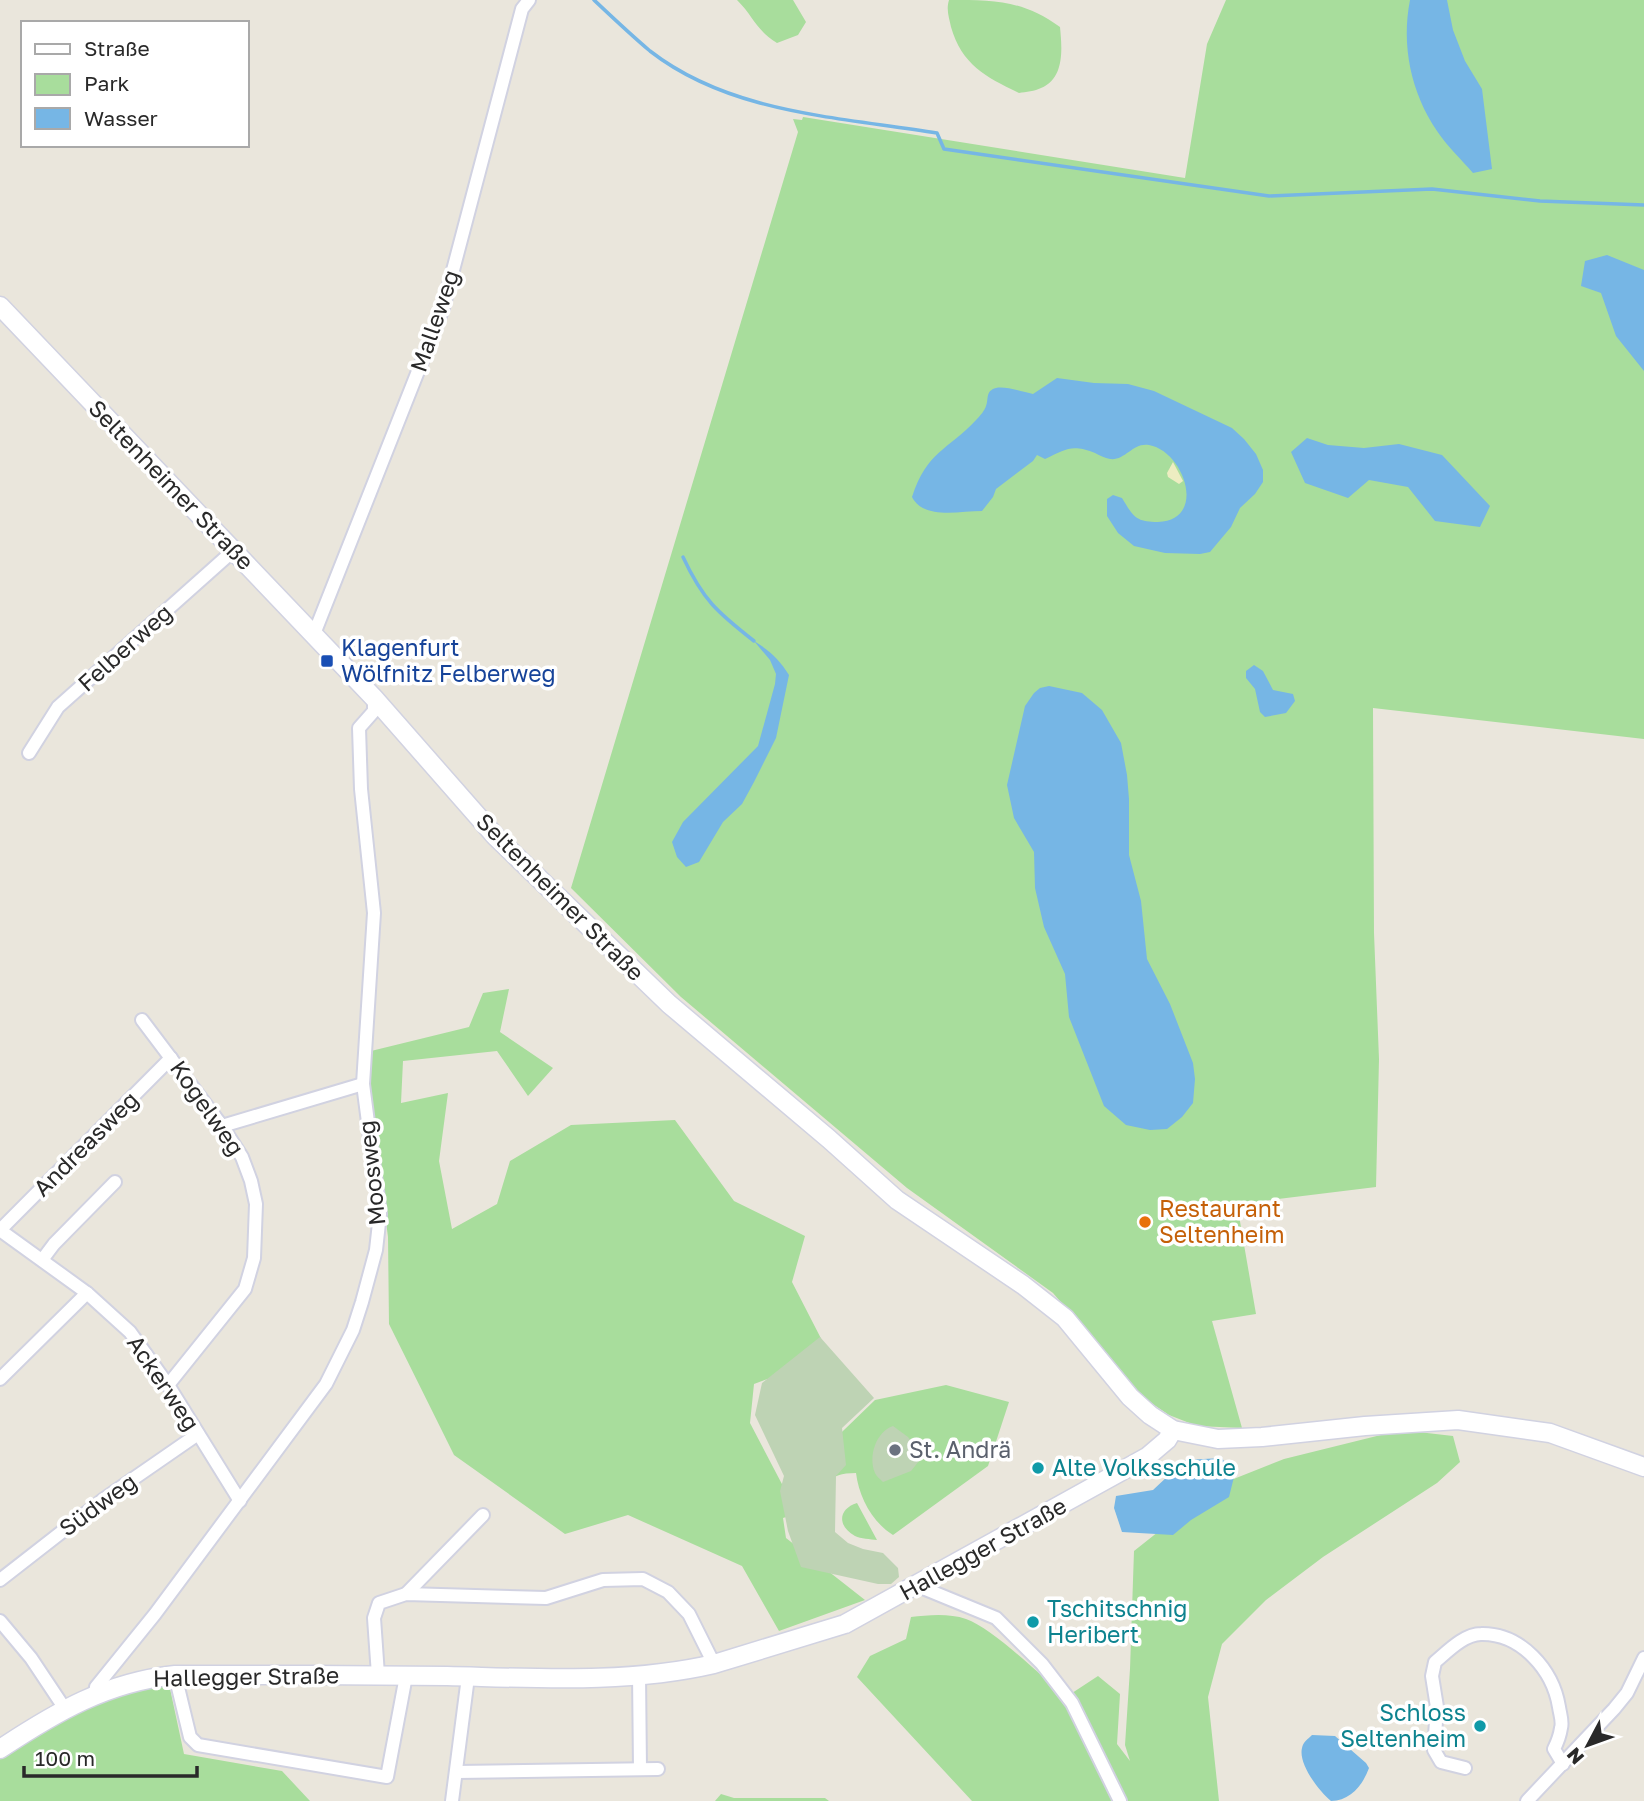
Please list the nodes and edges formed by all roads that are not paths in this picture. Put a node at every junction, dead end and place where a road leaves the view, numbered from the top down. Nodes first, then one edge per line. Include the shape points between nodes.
1 (529, 0) edge
2 (0, 306) edge
3 (233, 551) junction
4 (313, 634) junction
5 (374, 698) junction
6 (29, 753) dead end
7 (142, 1020) dead end
8 (171, 1058) junction
9 (363, 1084) junction
10 (222, 1126) junction
11 (115, 1182) dead end
12 (0, 1230) edge
13 (42, 1260) junction
14 (87, 1293) junction
15 (0, 1379) edge
16 (168, 1385) junction
17 (1173, 1430) junction
18 (198, 1434) junction
19 (1644, 1467) edge
20 (240, 1501) junction
21 (483, 1516) dead end
22 (0, 1580) edge
23 (918, 1586) junction
24 (405, 1594) junction
25 (0, 1620) edge
26 (1644, 1658) edge
27 (714, 1664) junction
28 (639, 1674) junction
29 (175, 1675) junction
30 (378, 1675) junction
31 (406, 1676) junction
32 (468, 1677) junction
33 (95, 1694) junction
34 (65, 1709) junction
35 (0, 1749) edge
36 (1563, 1764) junction
37 (1465, 1768) dead end
38 (640, 1769) junction
39 (658, 1769) dead end
40 (457, 1772) junction
41 (452, 1801) edge
42 (1120, 1801) edge
43 (1527, 1801) edge

1 - 4 street, Malleweg via 522,9 443,308
2 - 3 main road, Seltenheimer Straße
3 - 4 main road, Seltenheimer Straße
3 - 6 street, Felberweg via 58,707
4 - 5 main road, Seltenheimer Straße
5 - 9 street, Moosweg via 374,711 359,728 374,913
5 - 17 main road, Seltenheimer Straße via 496,837 668,1004 897,1200 1065,1318 1130,1396
7 - 8 street, Kogelweg
8 - 10 street, Kogelweg
8 - 12 street, Andreasweg
9 - 10 street
9 - 20 street, Moosweg via 380,1228 362,1302 326,1384
10 - 16 street, Kogelweg via 251,1181 256,1204 254,1258 239,1298
11 - 13 street
12 - 13 street, Ackerweg
13 - 14 street, Ackerweg
14 - 15 street
14 - 16 street, Ackerweg via 130,1332
16 - 18 street, Ackerweg
17 - 19 main road via 1218,1439 1251,1438 1458,1420 1550,1433
17 - 23 main road, Hallegger Straße via 1147,1457
18 - 20 street, Ackerweg
18 - 22 street, Südweg
20 - 33 street, Moosweg
21 - 24 street
23 - 27 main road, Hallegger Straße via 845,1624
23 - 42 street via 996,1618 1042,1664 1072,1703
24 - 27 street via 546,1598 603,1580 643,1578 668,1592 689,1614
24 - 30 street via 379,1603 374,1618
25 - 34 street
26 - 36 street via 1627,1693
27 - 28 main road, Hallegger Straße
28 - 32 main road, Hallegger Straße via 584,1679
28 - 38 street
29 - 30 main road, Hallegger Straße
29 - 31 street via 190,1737 198,1745 387,1777
29 - 33 main road, Hallegger Straße
30 - 31 main road, Hallegger Straße
31 - 32 main road, Hallegger Straße
32 - 40 street
33 - 34 main road, Hallegger Straße
34 - 35 main road, Hallegger Straße
36 - 37 street via 1554,1749 1562,1726 1558,1698 1545,1669 1525,1648 1480,1633 1459,1642 1434,1662 1432,1676 1437,1707 1434,1750 1441,1762
36 - 43 street
38 - 39 street
38 - 40 street
40 - 41 street

